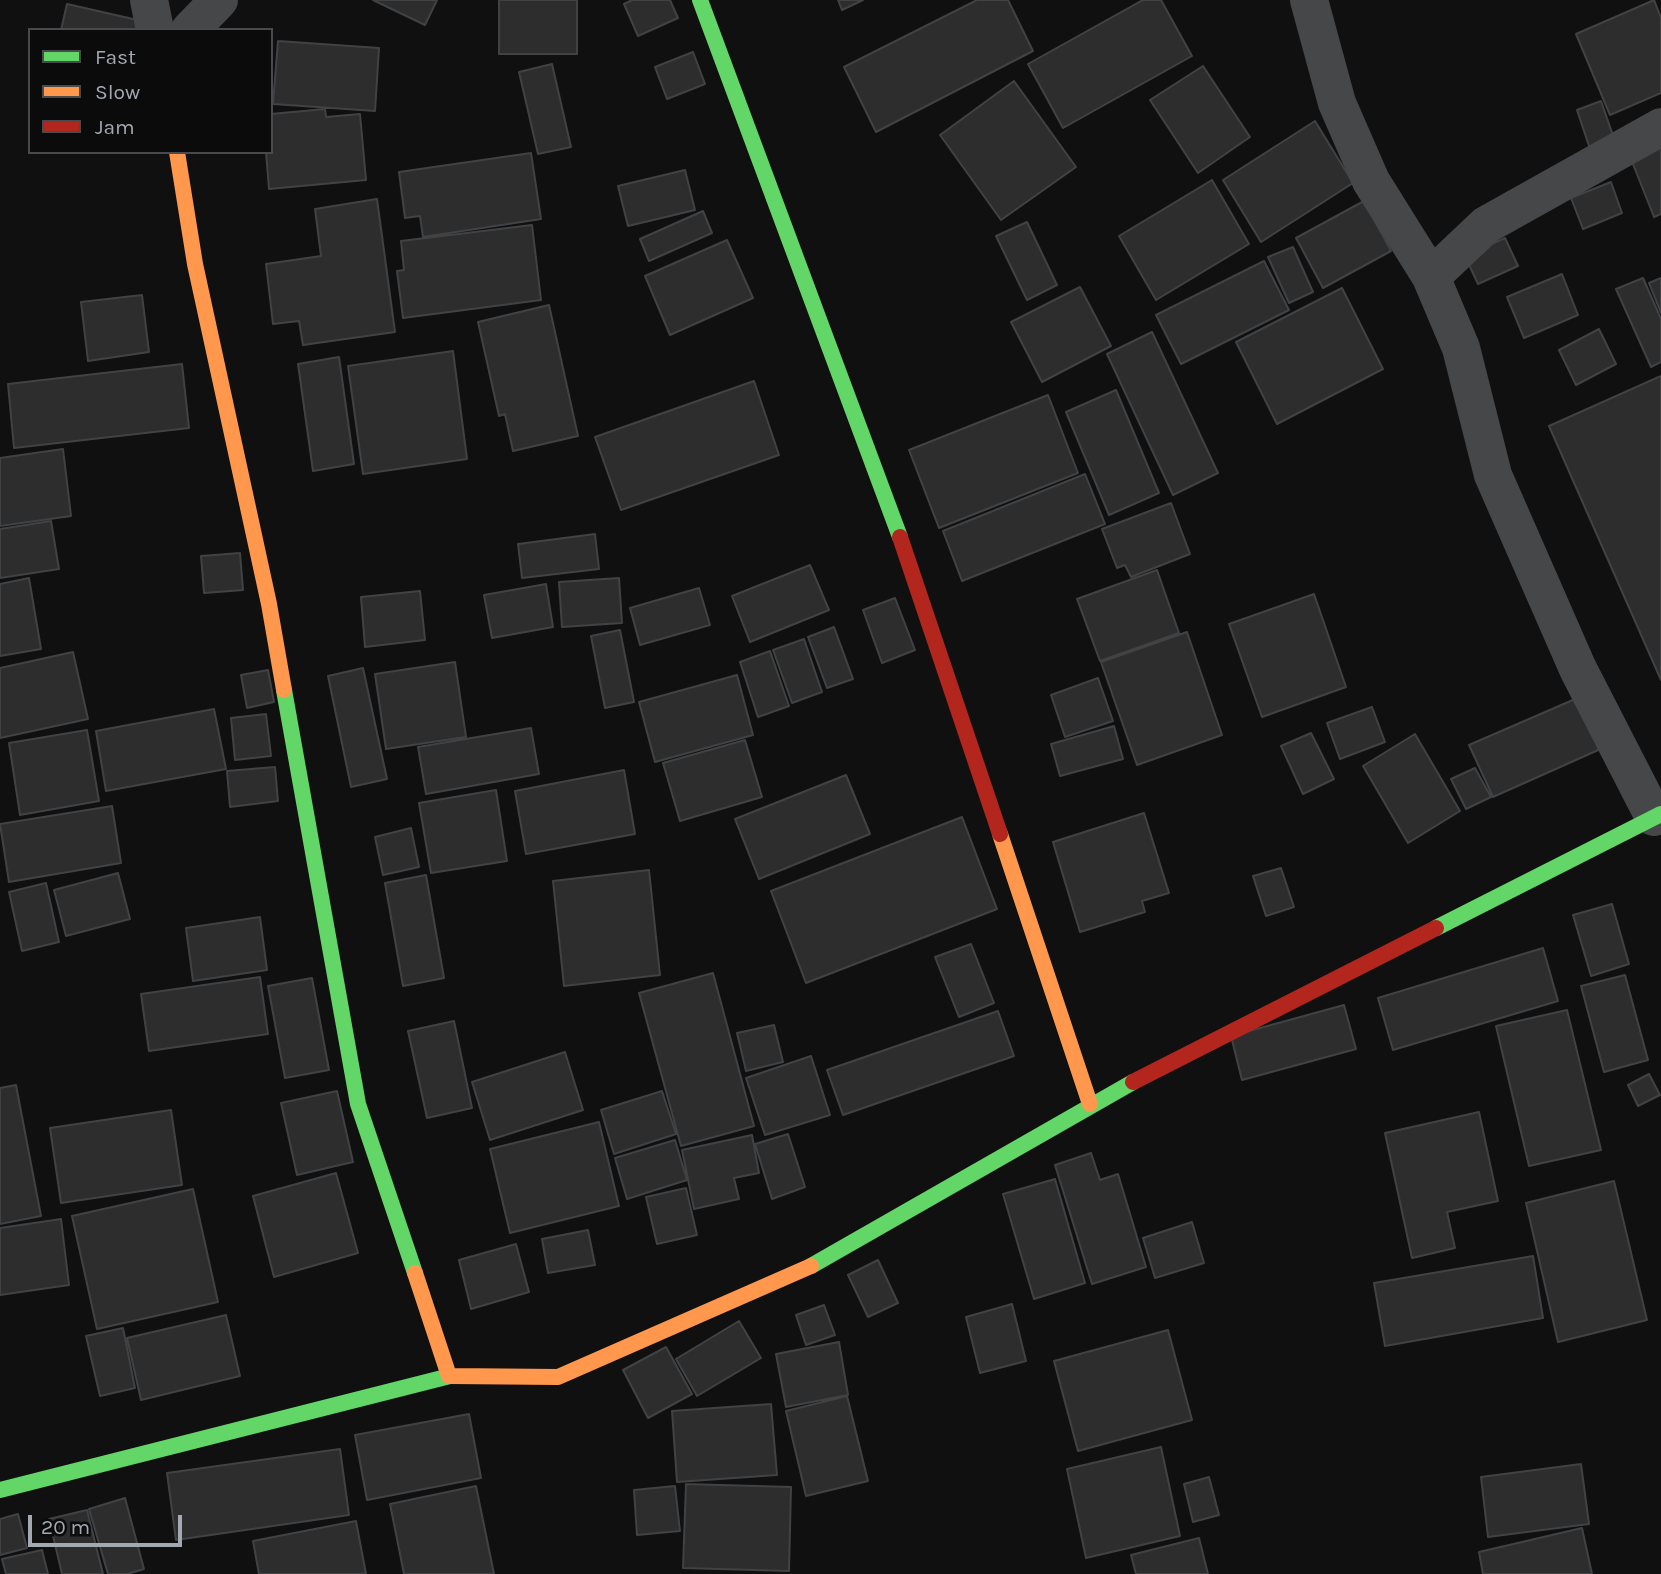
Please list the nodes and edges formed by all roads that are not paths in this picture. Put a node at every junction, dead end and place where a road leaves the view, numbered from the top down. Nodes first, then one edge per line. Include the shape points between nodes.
1 (149, 0) edge
2 (219, 0) edge
3 (700, 0) edge
4 (1310, 0) edge
5 (155, 28) edge
6 (192, 28) edge
7 (1661, 127) edge
8 (177, 154) edge
9 (1431, 277) junction
10 (1658, 816) edge
11 (1090, 1104) junction
12 (449, 1376) junction
13 (0, 1489) edge

1 - 5 street
2 - 6 street
3 - 11 street via 891,509
4 - 9 street via 1337,103 1356,148 1371,181
7 - 9 street via 1486,225
8 - 12 street via 195,264 269,604 358,1104
9 - 10 street via 1461,348 1493,475 1578,670
10 - 11 street
11 - 12 street via 810,1267 558,1377
12 - 13 street

